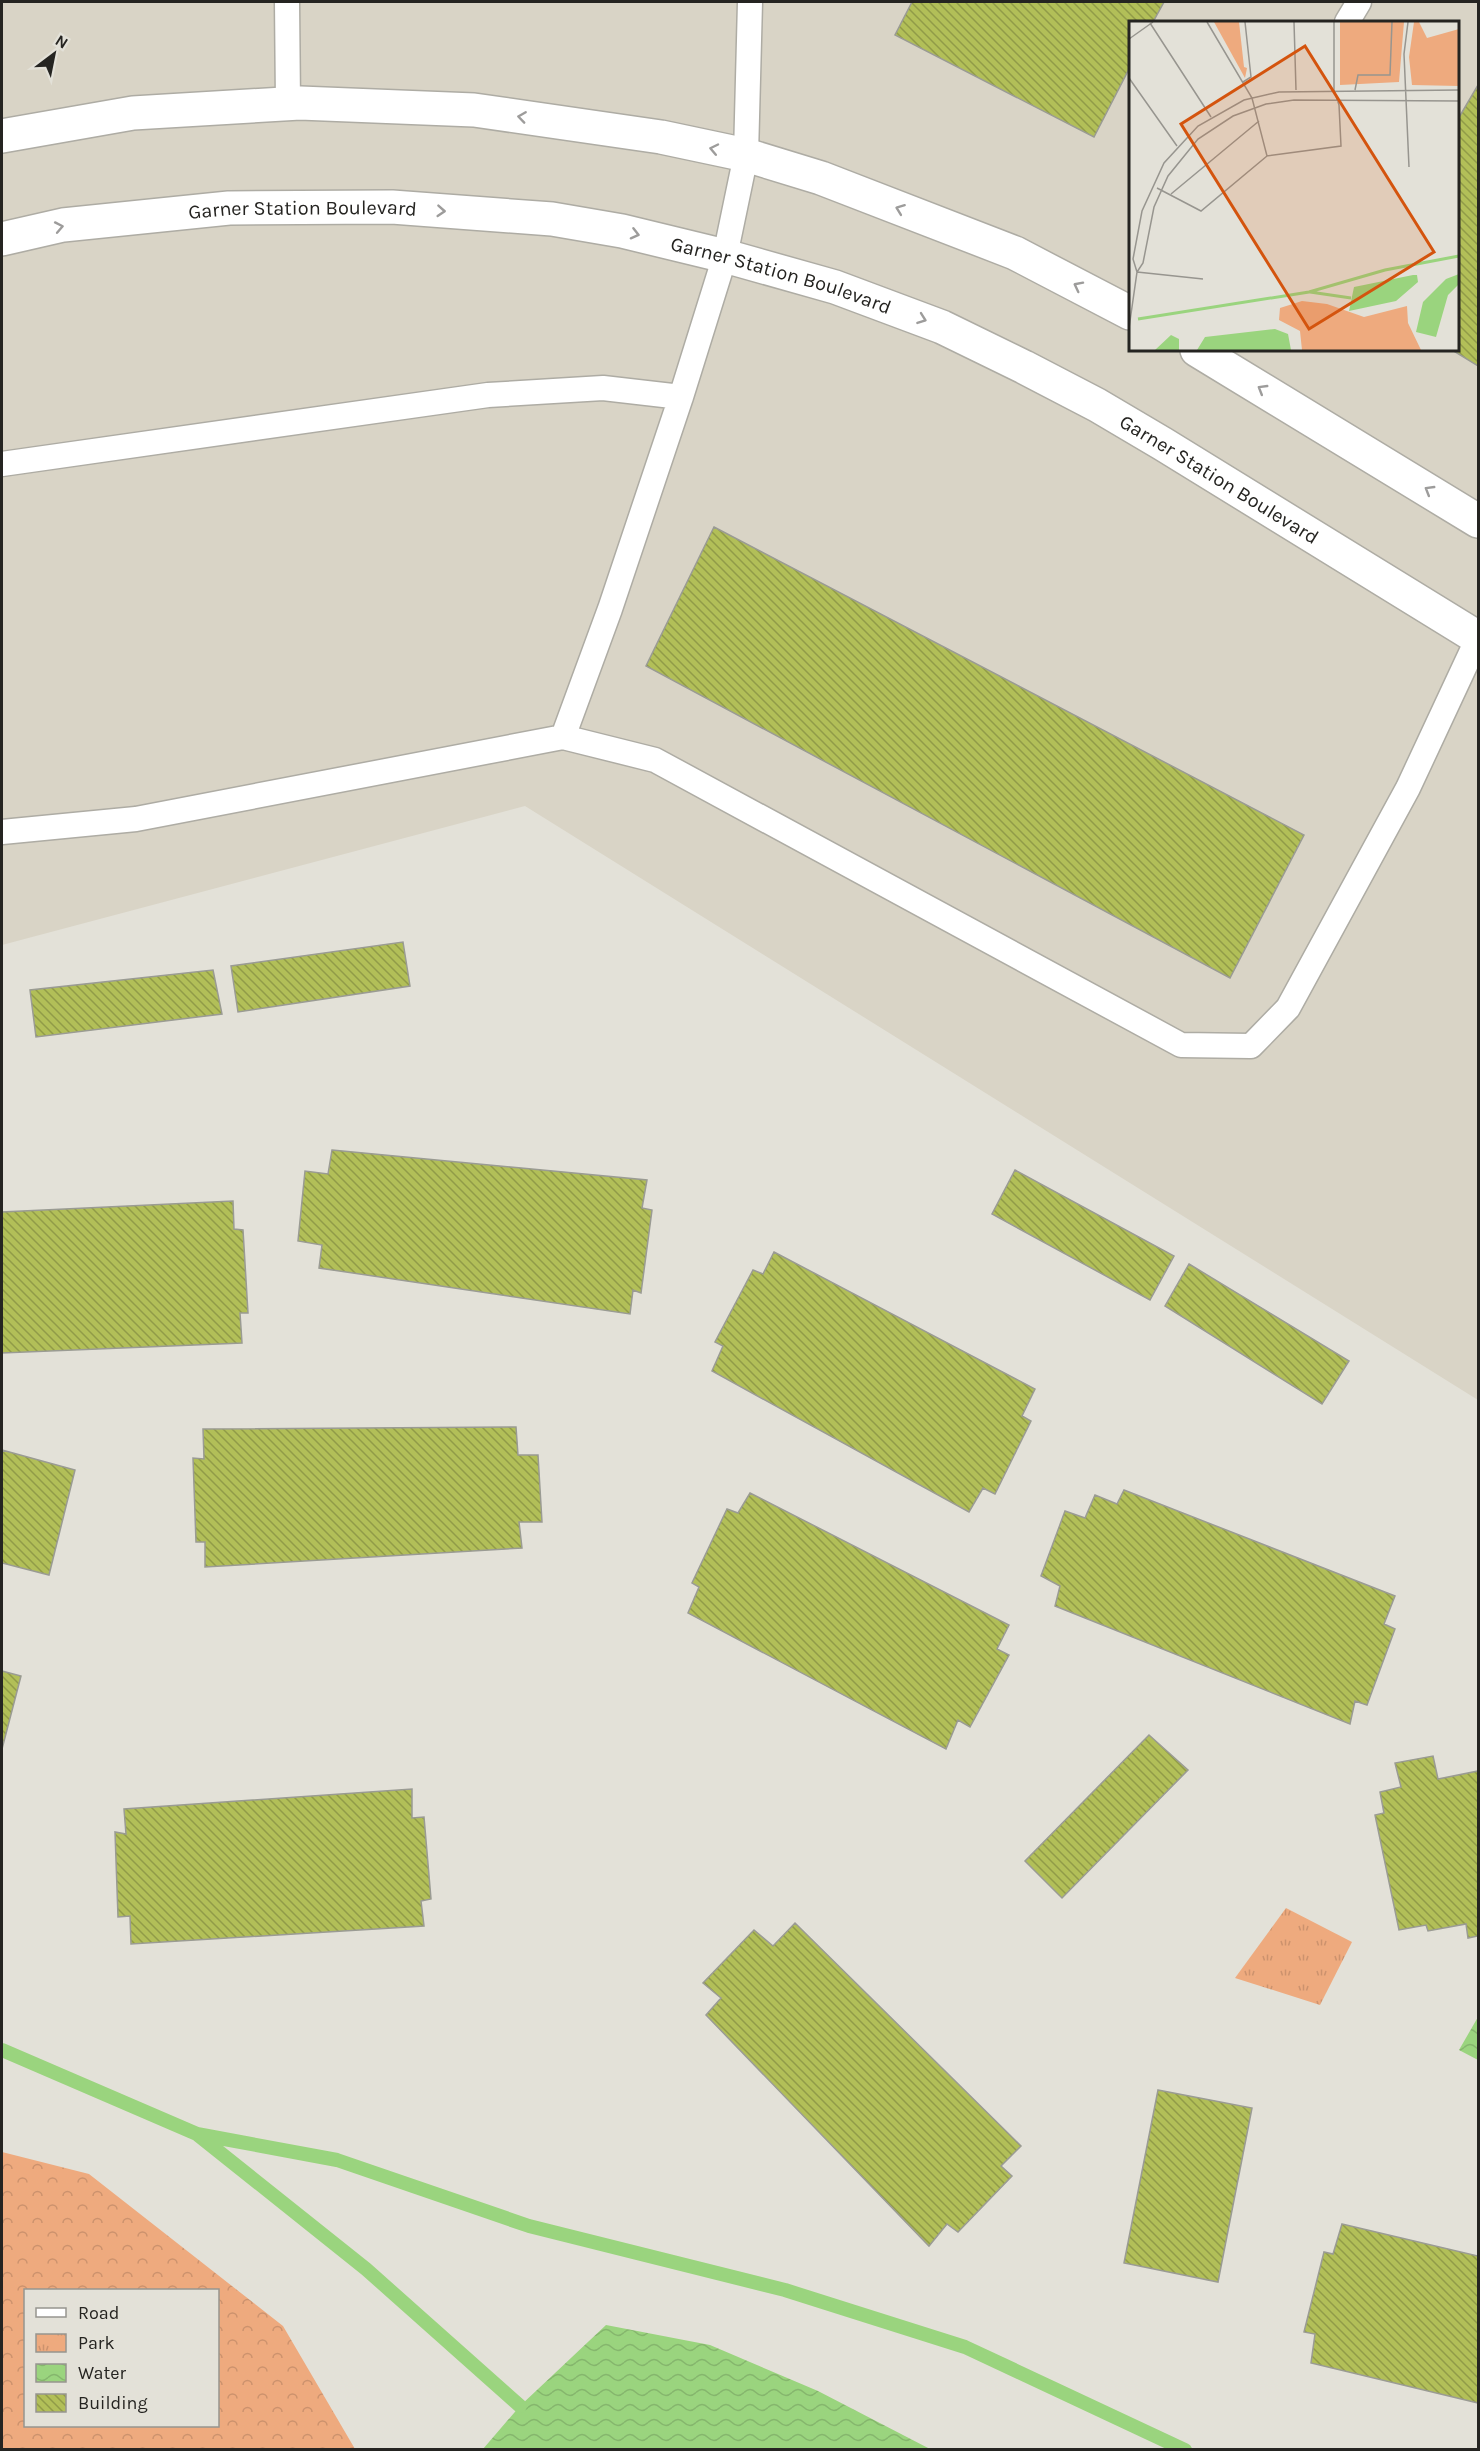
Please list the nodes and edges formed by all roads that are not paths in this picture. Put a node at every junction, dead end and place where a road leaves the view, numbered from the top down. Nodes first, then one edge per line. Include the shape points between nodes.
1 (287, 2) edge
2 (750, 2) edge
3 (1359, 2) edge
4 (1348, 21) edge
5 (288, 104) junction
6 (2, 136) edge
7 (746, 155) junction
8 (2, 239) edge
9 (724, 256) junction
10 (1129, 311) edge
11 (1199, 351) edge
12 (681, 397) junction
13 (2, 464) edge
14 (1479, 521) edge
15 (1478, 635) edge
16 (563, 736) junction
17 (2, 832) edge

1 - 5 lane
2 - 7 lane
3 - 4 lane
5 - 6 street via 133,112
7 -> 5 street via 661,137 474,110
7 - 9 lane
10 -> 7 street via 1015,254 821,178
8 -> 9 street, Garner Station Boulevard via 63,225 229,208 392,207 552,219
9 - 12 lane
9 -> 15 street, Garner Station Boulevard via 836,287 942,327 1024,368 1097,405
14 -> 11 street
12 - 13 lane via 603,388 488,395
12 - 16 lane
15 - 16 lane via 1408,788 1288,1008 1251,1046 1181,1045 655,760
16 - 17 lane via 136,819

